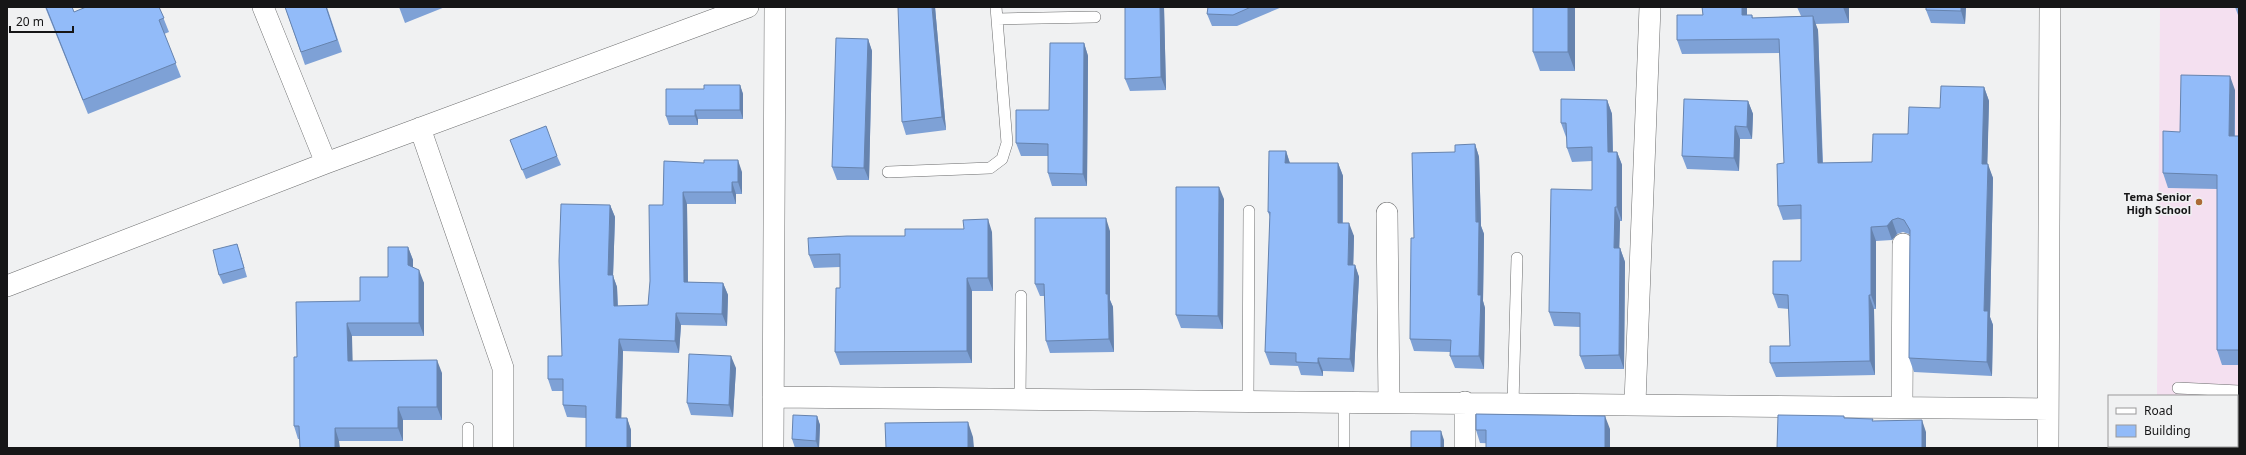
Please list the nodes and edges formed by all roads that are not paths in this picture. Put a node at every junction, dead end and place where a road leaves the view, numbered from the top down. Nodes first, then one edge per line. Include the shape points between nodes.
1 (263, 7) edge
2 (748, 7) edge
3 (775, 7) edge
4 (996, 7) edge
5 (1650, 7) edge
6 (2050, 7) edge
7 (1096, 17) dead end
8 (997, 19) junction
9 (420, 128) junction
10 (326, 163) junction
11 (888, 172) dead end
12 (1249, 211) dead end
13 (1387, 213) dead end
14 (1903, 244) dead end
15 (1517, 258) dead end
16 (7, 286) edge
17 (1021, 296) dead end
18 (2178, 388) dead end
19 (2239, 391) edge
20 (773, 397) junction
21 (1020, 400) junction
22 (1248, 401) junction
23 (1344, 401) junction
24 (1390, 402) junction
25 (1464, 402) junction
26 (1513, 403) junction
27 (1635, 403) junction
28 (1902, 407) junction
29 (2048, 409) junction
30 (468, 428) dead end
31 (468, 448) edge
32 (503, 448) edge
33 (773, 448) edge
34 (1344, 448) edge
35 (1465, 448) edge
36 (2048, 448) edge

1 - 10 street
2 - 9 street
3 - 20 street
4 - 8 lane
5 - 27 street
6 - 29 street
7 - 8 lane
8 - 11 lane via 1006,143 1002,159 990,168
9 - 10 street
9 - 32 street via 503,368
10 - 16 street
12 - 22 lane
13 - 24 street
14 - 28 street
15 - 26 lane
17 - 21 lane
18 - 19 lane
20 - 21 street
20 - 33 street
21 - 22 street
22 - 23 street
23 - 24 street
23 - 34 lane
24 - 25 street
25 - 26 street
25 - 35 street
26 - 27 street
27 - 28 street
28 - 29 street
29 - 36 street
30 - 31 lane

